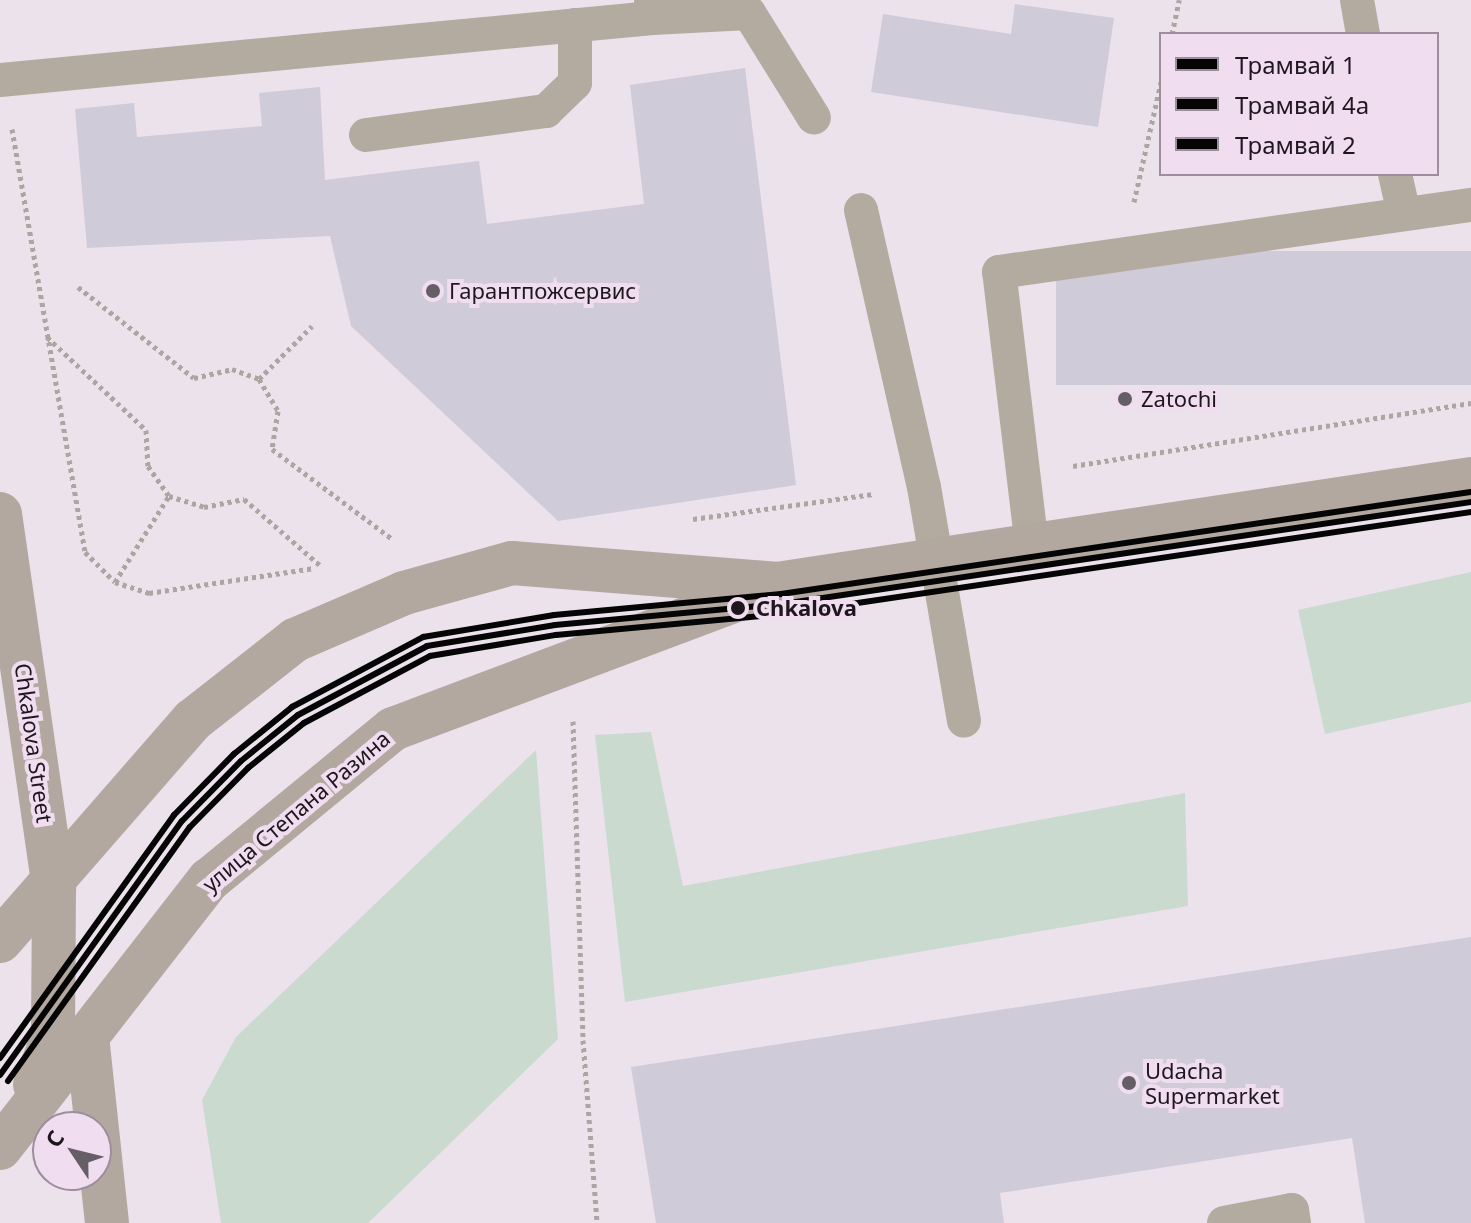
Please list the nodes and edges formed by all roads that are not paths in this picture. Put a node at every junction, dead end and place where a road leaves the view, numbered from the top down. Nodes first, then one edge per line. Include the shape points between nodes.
1 (1357, 0) edge
2 (652, 9) edge
3 (575, 25) junction
4 (1363, 32) edge
5 (2, 80) edge
6 (814, 118) dead end
7 (366, 135) dead end
8 (1395, 176) edge
9 (1471, 205) edge
10 (861, 210) dead end
11 (1404, 214) junction
12 (1471, 479) edge
13 (0, 514) edge
14 (1032, 547) junction
15 (936, 563) junction
16 (777, 584) junction
17 (964, 721) dead end
18 (53, 877) junction
19 (0, 941) edge
20 (87, 1036) junction
21 (12, 1133) edge
22 (1290, 1219) edge
23 (107, 1223) edge
24 (1224, 1223) edge

1 - 4 lane
2 - 3 lane
2 - 6 lane via 749,13
3 - 5 lane
3 - 7 lane via 575,83 546,111
8 - 11 lane
9 - 11 lane
10 - 15 lane via 924,487
11 - 14 lane via 999,272
12 - 14 main road
13 - 18 main road, Chkalova Street
14 - 15 main road
15 - 16 main road
15 - 17 lane
16 - 18 main road via 512,563 404,593 295,640 193,720
16 - 20 main road, улица Степана Разина via 393,729 209,880
18 - 19 main road
18 - 21 main road, Chkalova Street via 53,1037
20 - 21 main road, улица Степана Разина
20 - 23 main road
22 - 24 lane

